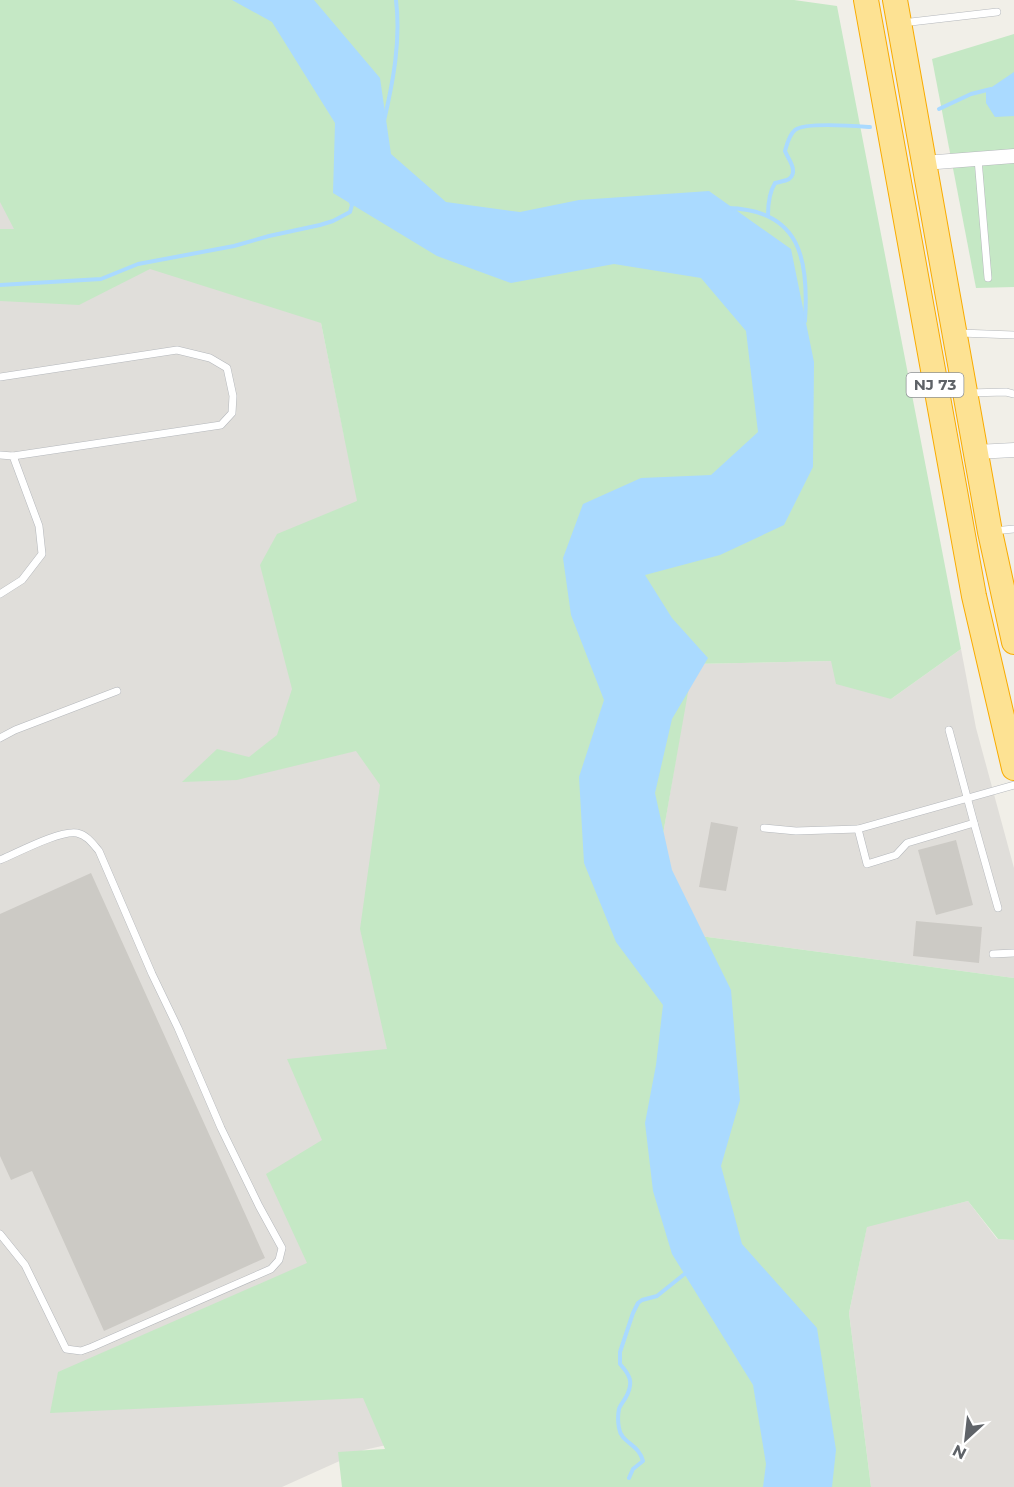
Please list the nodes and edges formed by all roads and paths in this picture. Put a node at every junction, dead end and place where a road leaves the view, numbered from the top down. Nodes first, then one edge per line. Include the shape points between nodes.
1 (866, 0) edge
2 (900, 8) edge
3 (997, 12) dead end
4 (1014, 156) edge
5 (978, 159) junction
6 (924, 163) junction
7 (988, 278) dead end
8 (955, 333) junction
9 (1014, 335) edge
10 (0, 377) edge
11 (966, 393) junction
12 (1014, 394) edge
13 (1014, 450) edge
14 (976, 452) junction
15 (0, 456) edge
16 (13, 456) junction
17 (1014, 529) edge
18 (990, 531) junction
19 (0, 594) edge
20 (1014, 642) edge
21 (117, 692) dead end
22 (948, 730) dead end
23 (0, 738) edge
24 (1014, 768) edge
25 (1014, 785) edge
26 (967, 799) junction
27 (974, 824) junction
28 (764, 828) dead end
29 (858, 829) junction
30 (0, 860) edge
31 (998, 908) dead end
32 (1014, 953) edge
33 (993, 954) dead end
34 (0, 1234) edge

1 - 24 highway, NJ 73 via 967,563
2 - 3 lane
2 - 6 highway, NJ 73
4 - 5 street
5 - 6 street
5 - 7 lane
6 - 8 highway, NJ 73
8 - 9 lane
8 - 11 highway, NJ 73
10 - 16 lane via 177,350 210,358 227,368 234,396 232,413 221,425
11 - 12 lane
11 - 14 highway, NJ 73
13 - 14 street
14 - 18 highway, NJ 73
15 - 16 lane
16 - 19 lane via 39,526 42,554 22,580
17 - 18 lane
18 - 20 highway, NJ 73
21 - 23 lane
22 - 26 lane
25 - 26 lane
26 - 27 lane
26 - 29 lane
27 - 29 lane via 907,843 896,855 867,864
27 - 31 lane
28 - 29 lane
30 - 34 lane via 66,834 78,833 90,839 99,851 221,1128 282,1248 271,1269 81,1351 66,1349 24,1265
32 - 33 lane

